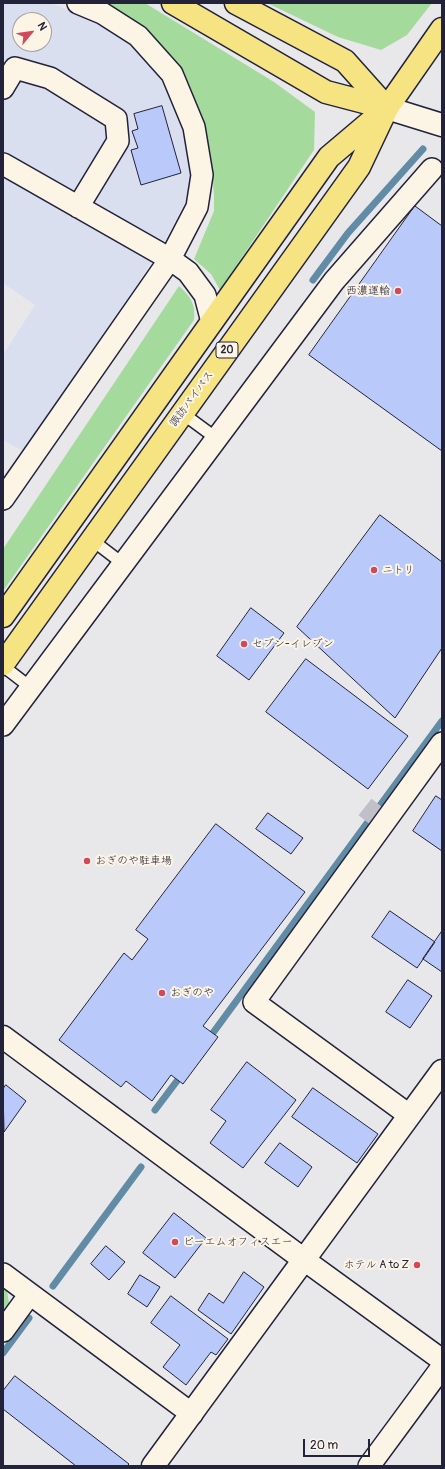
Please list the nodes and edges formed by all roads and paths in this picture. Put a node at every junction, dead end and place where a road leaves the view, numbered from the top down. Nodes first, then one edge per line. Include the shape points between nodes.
1 (78, 3) edge
2 (173, 3) edge
3 (236, 3) edge
4 (442, 29) edge
5 (3, 88) edge
6 (387, 108) junction
7 (442, 124) edge
8 (3, 164) edge
9 (432, 169) dead end
10 (78, 207) junction
11 (170, 259) junction
12 (212, 322) junction
13 (182, 413) junction
14 (221, 441) junction
15 (3, 500) edge
16 (92, 540) junction
17 (127, 566) junction
18 (3, 616) edge
19 (3, 665) edge
20 (34, 690) junction
21 (3, 725) edge
22 (442, 743) edge
23 (3, 1037) edge
24 (442, 1071) edge
25 (409, 1115) junction
26 (303, 1259) junction
27 (3, 1274) edge
28 (30, 1294) junction
29 (3, 1331) edge
30 (442, 1360) edge
31 (442, 1367) edge
32 (192, 1414) junction
33 (153, 1466) edge
34 (369, 1466) edge

1 - 11 street via 102,12 138,36 172,74 194,127 202,175 197,207
2 - 6 highway via 326,92
3 - 6 highway via 345,62
4 - 6 highway, 諏訪バイパス / 20
5 - 10 street via 15,68 50,78 116,120 118,141
6 - 7 street
6 - 12 highway, 諏訪バイパス / 20 via 330,157
6 - 13 highway, 諏訪バイパス / 20 via 359,167
8 - 10 street
9 - 14 street via 334,281
10 - 11 street
11 - 12 street via 188,272 205,295
11 - 15 street
12 - 18 highway, 諏訪バイパス / 20
13 - 14 lane
13 - 16 highway, 諏訪バイパス / 20
14 - 17 street
16 - 17 lane
16 - 19 highway, 諏訪バイパス / 20
17 - 20 street
19 - 20 lane
20 - 21 street
22 - 25 street via 254,1002
23 - 26 street
24 - 25 street
25 - 26 street
26 - 30 street
26 - 32 street
27 - 28 street
28 - 29 street
28 - 32 street
31 - 34 street
32 - 33 street

